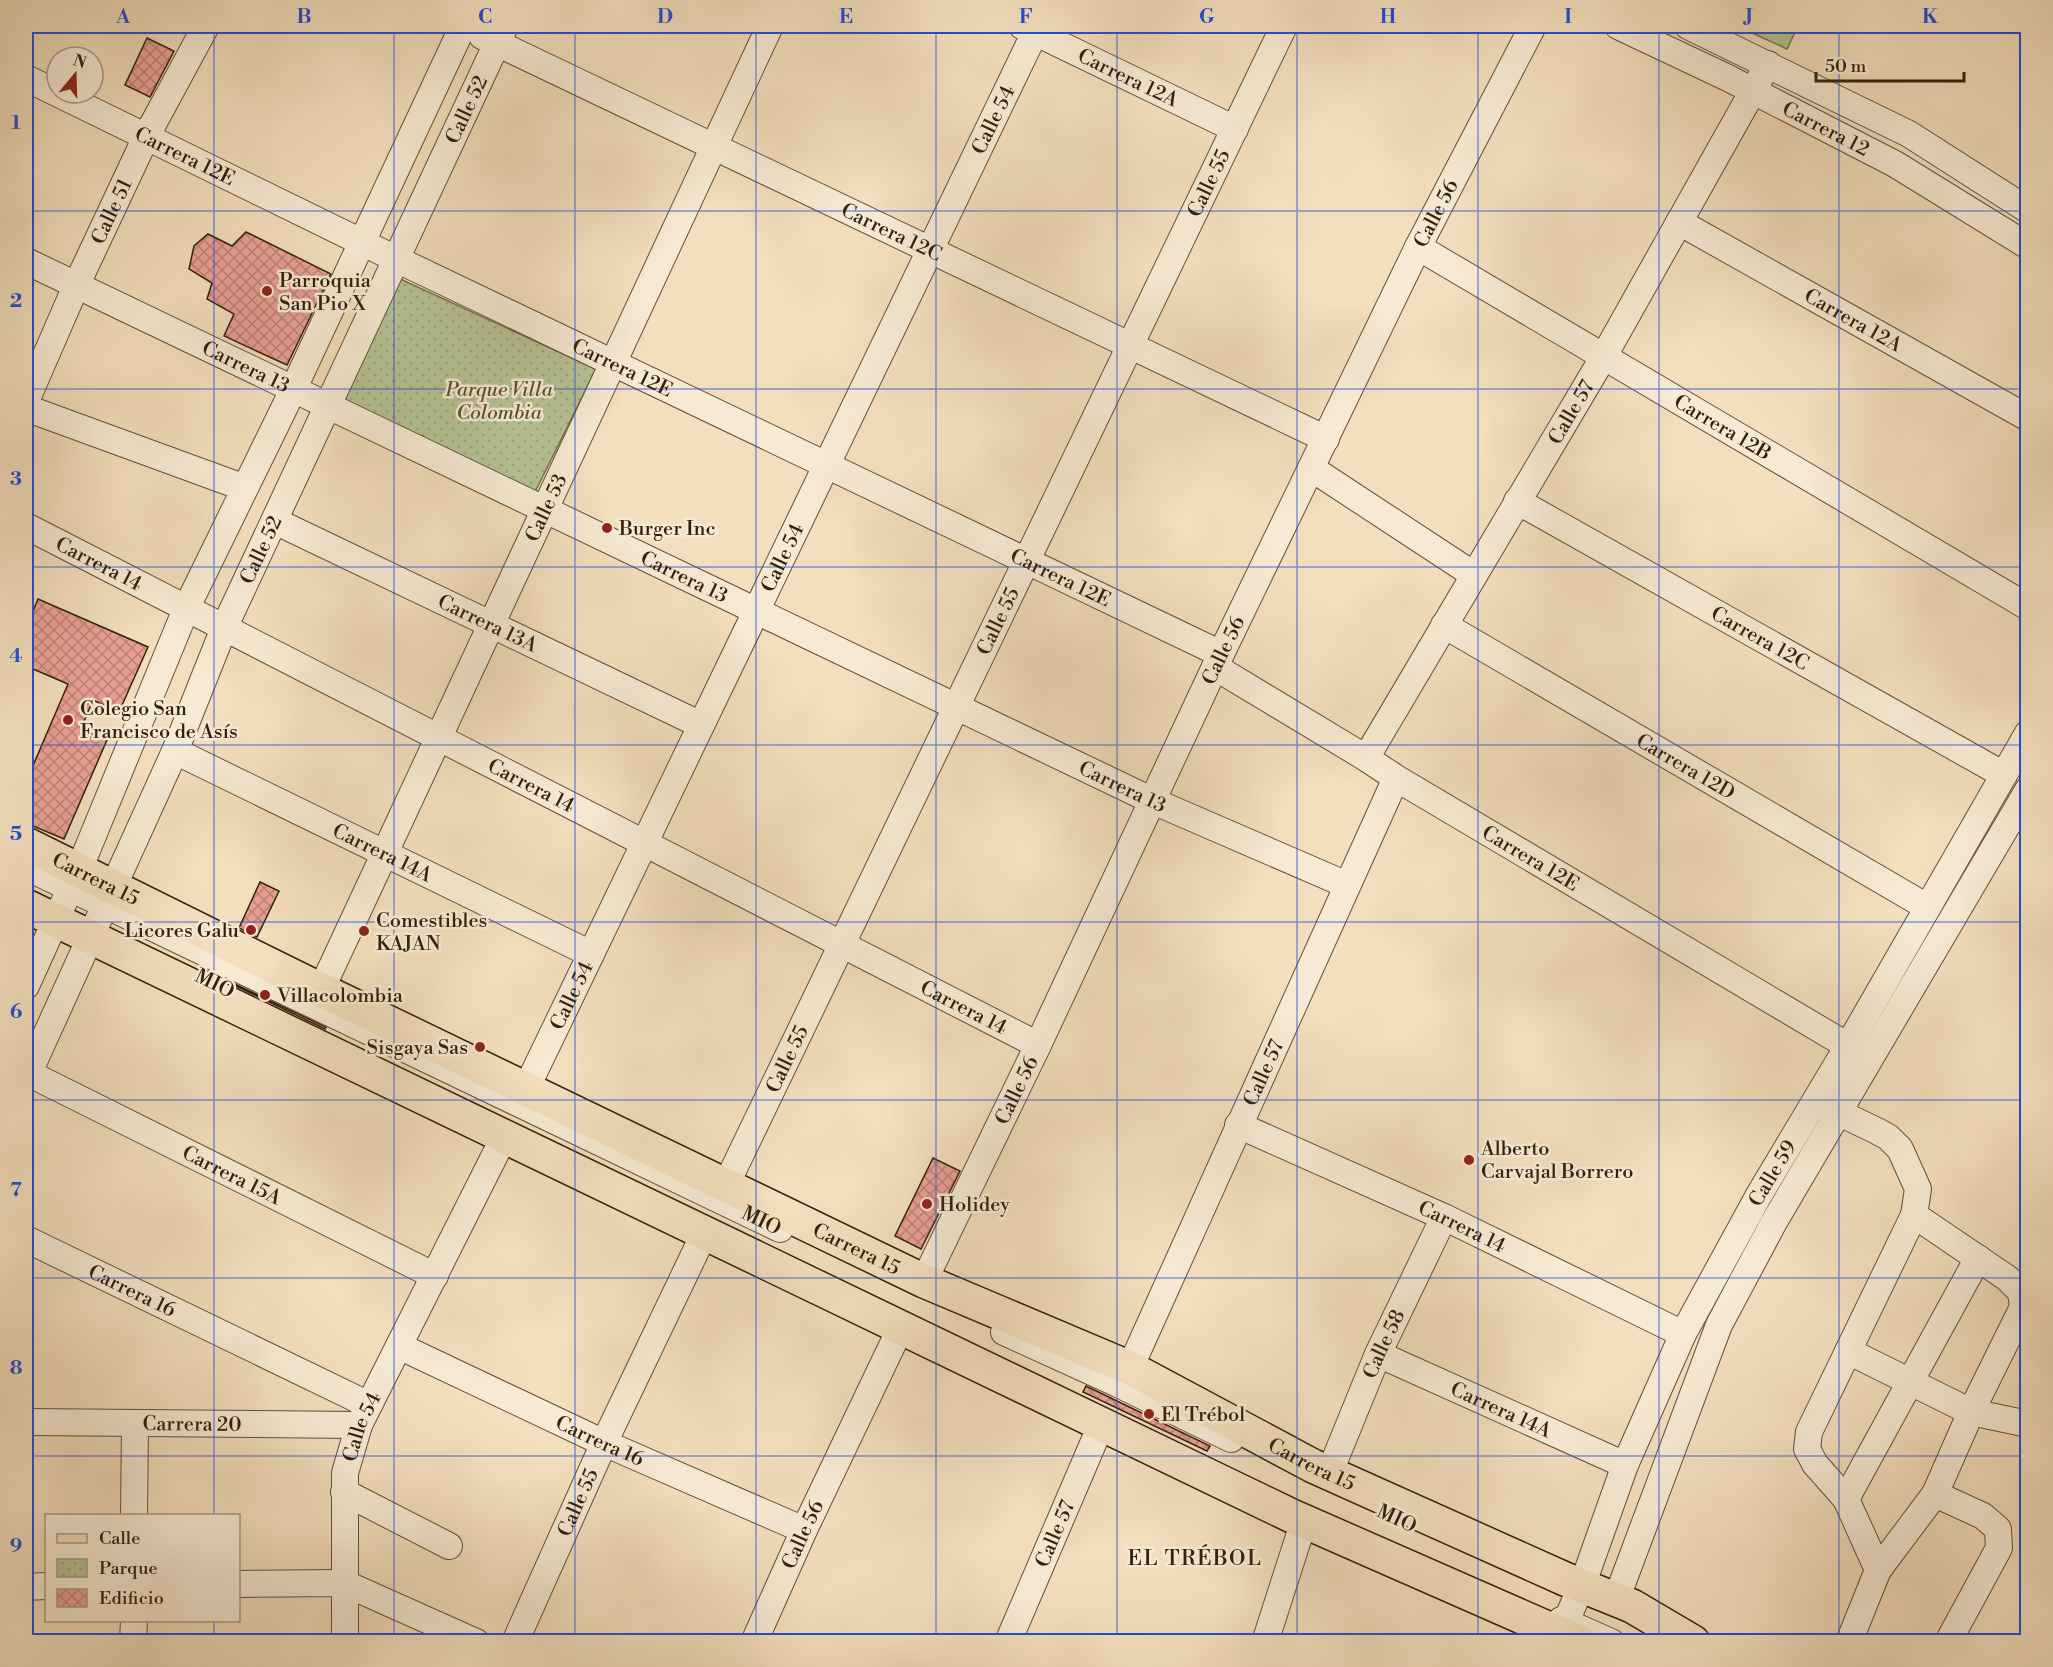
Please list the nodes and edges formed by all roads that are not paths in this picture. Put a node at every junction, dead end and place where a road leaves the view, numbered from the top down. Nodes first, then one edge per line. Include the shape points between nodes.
1 (206, 26) edge
2 (462, 26) edge
3 (771, 26) edge
4 (1284, 26) edge
5 (1533, 26) edge
6 (1618, 26) edge
7 (1688, 26) edge
8 (1032, 28) edge
9 (500, 34) edge
10 (1768, 64) junction
11 (26, 78) edge
12 (1753, 91) junction
13 (1235, 129) junction
14 (146, 137) junction
15 (714, 147) junction
16 (2028, 210) edge
17 (1679, 222) junction
18 (361, 242) junction
19 (2028, 246) edge
20 (1418, 247) junction
21 (930, 250) junction
22 (396, 259) junction
23 (26, 261) edge
24 (76, 286) junction
25 (1131, 346) junction
26 (1604, 356) junction
27 (613, 363) junction
28 (293, 390) junction
29 (26, 401) edge
30 (328, 406) junction
31 (26, 408) edge
32 (2028, 418) edge
33 (1326, 439) junction
34 (826, 465) junction
35 (1311, 468) junction
36 (245, 488) junction
37 (1516, 501) junction
38 (544, 510) junction
39 (275, 521) junction
40 (26, 526) edge
41 (1027, 561) junction
42 (1474, 576) junction
43 (2028, 607) edge
44 (186, 609) junction
45 (756, 612) junction
46 (492, 624) junction
47 (1444, 625) junction
48 (224, 628) junction
49 (1218, 661) junction
50 (956, 708) junction
51 (701, 725) junction
52 (439, 738) junction
53 (2024, 747) edge
54 (175, 751) junction
55 (1366, 758) junction
56 (2004, 775) junction
57 (1396, 778) junction
58 (2028, 790) edge
59 (1153, 801) junction
60 (645, 843) junction
61 (26, 844) edge
62 (385, 854) junction
63 (26, 867) edge
64 (1347, 885) junction
65 (47, 901) edge
66 (1927, 907) junction
67 (102, 915) junction
68 (842, 944) junction
69 (591, 954) junction
70 (26, 986) edge
71 (321, 990) junction
72 (35, 1034) edge
73 (1038, 1045) junction
74 (1848, 1046) junction
75 (27, 1076) edge
76 (526, 1089) junction
77 (1815, 1101) junction
78 (1838, 1113) junction
79 (1238, 1125) junction
80 (504, 1137) junction
81 (726, 1185) junction
82 (1914, 1215) junction
83 (1444, 1216) junction
84 (704, 1234) junction
85 (26, 1239) edge
86 (1978, 1258) junction
87 (435, 1276) junction
88 (924, 1281) junction
89 (1688, 1324) junction
90 (1719, 1325) junction
91 (900, 1329) junction
92 (399, 1346) junction
93 (1848, 1352) junction
94 (1378, 1354) junction
95 (1130, 1368) junction
96 (1910, 1382) junction
97 (1971, 1412) junction
98 (364, 1415) junction
99 (26, 1422) edge
100 (135, 1423) junction
101 (2028, 1424) edge
102 (1101, 1425) junction
103 (604, 1443) junction
104 (1625, 1465) junction
105 (1329, 1474) junction
106 (344, 1492) junction
107 (1935, 1494) junction
108 (1846, 1499) junction
109 (135, 1514) edge
110 (1304, 1521) junction
111 (804, 1530) junction
112 (449, 1546) dead end
113 (1878, 1570) junction
114 (344, 1583) junction
115 (240, 1584) edge
116 (45, 1586) edge
117 (26, 1587) edge
118 (1616, 1600) junction
119 (1573, 1617) edge
120 (134, 1622) edge
121 (133, 1641) edge
122 (345, 1641) edge
123 (476, 1641) edge
124 (515, 1641) edge
125 (754, 1641) edge
126 (1008, 1641) edge
127 (1265, 1641) edge
128 (1611, 1641) edge
129 (1663, 1641) edge
130 (1693, 1641) edge
131 (1849, 1641) edge
132 (1948, 1641) edge

1 - 14 street, Calle 51
2 - 9 street, Carrera 12C
2 - 18 street, Calle 52
3 - 15 street, Calle 53
4 - 13 street, Calle 55
5 - 20 street, Calle 56
6 - 12 street, Carrera 12
7 - 10 street, Carrera 12
8 - 13 street, Carrera 12A
8 - 21 street, Calle 54
9 - 15 street, Carrera 12C
9 - 22 street, Calle 52
10 - 12 street, Calle 57
10 - 16 street, Carrera 12 via 1909,134
11 - 14 street, Carrera 12E
12 - 17 street, Calle 57
12 - 19 street, Carrera 12 via 1895,164
13 - 25 street, Calle 55
14 - 18 street, Carrera 12E
14 - 24 street, Calle 51
15 - 21 street, Carrera 12C
15 - 27 street, Calle 53
17 - 26 street, Calle 57
17 - 32 street, Carrera 12A
18 - 22 street, Carrera 12E
18 - 28 street, Calle 52
20 - 26 street, Carrera 12B
20 - 33 street, Calle 56
21 - 25 street, Carrera 12C
21 - 34 street, Calle 54
22 - 27 street, Carrera 12E
22 - 30 street, Calle 52
23 - 24 street, Carrera 13
24 - 28 street, Carrera 13
24 - 29 street, Calle 51
25 - 33 street, Carrera 12C
25 - 41 street, Calle 55
26 - 37 street, Calle 57
26 - 43 street, Carrera 12B
27 - 34 street, Carrera 12E
27 - 38 street, Calle 53
28 - 30 street, Carrera 13
28 - 36 street, Calle 52
30 - 38 street, Carrera 13
30 - 39 street, Calle 52
31 - 36 street
33 - 35 street, Calle 56
34 - 41 street, Carrera 12E
34 - 45 street, Calle 54
35 - 42 street
35 - 49 street, Calle 56
36 - 44 street, Calle 52
37 - 42 street, Calle 57
37 - 56 street, Carrera 12C
38 - 45 street, Carrera 13
38 - 46 street, Calle 53
39 - 46 street, Carrera 13A
39 - 48 street, Calle 52
40 - 44 street, Carrera 14
41 - 49 street, Carrera 12E
41 - 50 street, Calle 55
42 - 47 street, Calle 57
44 - 48 street, Carrera 14
44 - 65 street, Calle 52
45 - 50 street, Carrera 13
45 - 51 street, Calle 54
46 - 51 street, Carrera 13A
46 - 52 street, Calle 53
47 - 55 street, Calle 57
47 - 66 street, Carrera 12D
48 - 52 street, Carrera 14
48 - 54 street, Calle 52
49 - 55 street, Carrera 12E
49 - 59 street, Calle 56
50 - 59 street, Carrera 13
50 - 68 street, Calle 55
51 - 60 street, Calle 54
52 - 60 street, Carrera 14
52 - 62 street, Calle 53
53 - 56 street, Calle 59
54 - 62 street, Carrera 14A
54 - 67 street, Calle 52
55 - 57 street, Carrera 12E
56 - 66 street, Calle 59
57 - 64 street, Calle 57
57 - 74 street, Carrera 12E
58 - 78 street, Calle 59
59 - 64 street, Carrera 13
59 - 73 street, Calle 56
60 - 68 street, Carrera 14
60 - 69 street, Calle 54
61 - 65 main road, Carrera 15
62 - 69 street, Carrera 14A
62 - 71 street, Calle 53
63 - 65 street
64 - 79 street, Calle 57
65 - 67 main road, Carrera 15
65 - 67 main road, Carrera 15
65 - 70 street, Calle 52
66 - 74 street, Calle 59
67 - 71 main road, Carrera 15
67 - 72 street, Calle 52
67 - 80 main road, Carrera 15
67 - 119 street, MIO via 1118,1384
68 - 73 street, Carrera 14
68 - 81 street, Calle 55
69 - 76 street, Calle 54
71 - 76 main road, Carrera 15
72 - 75 street, Calle 52
73 - 88 street, Calle 56
74 - 77 street, Calle 59
75 - 87 street, Carrera 15A
76 - 81 main road, Carrera 15
77 - 78 street
77 - 89 street, Calle 59
78 - 82 street via 1888,1137 1899,1149 1918,1189
78 - 90 street, Calle 59
79 - 83 street, Carrera 14
79 - 95 street, Calle 57
80 - 84 main road, Carrera 15
80 - 87 street, Calle 54
81 - 88 main road, Carrera 15
82 - 86 street
82 - 93 street
83 - 89 street, Carrera 14
83 - 94 street, Calle 58
84 - 91 main road, Carrera 15
84 - 103 street, Calle 55
85 - 98 street, Carrera 16
86 - 96 street
86 - 97 street via 2021,1292 2023,1307
87 - 92 street, Calle 54
88 - 95 main road, Carrera 15
89 - 90 street, Carrera 14
89 - 104 street, Calle 59
90 - 118 street, Calle 59
91 - 102 main road, Carrera 15
91 - 111 street, Calle 56
92 - 98 street, Calle 54
92 - 103 street, Carrera 16
93 - 96 street
93 - 108 street via 1809,1432 1807,1449
94 - 104 street, Carrera 14A
94 - 105 street, Calle 58
95 - 105 main road, Carrera 15
96 - 97 street
96 - 108 street
97 - 101 street
97 - 107 street
98 - 100 street, Carrera 20
98 - 106 street, Calle 54 via 345,1473
99 - 100 street, Carrera 20
100 - 109 street
102 - 110 main road, Carrera 15
102 - 126 street, Calle 57
103 - 111 street, Carrera 16
103 - 124 street, Calle 55
104 - 119 street, Calle 59
105 - 119 main road, Carrera 15
106 - 112 street
106 - 114 street, Calle 54
107 - 113 street
107 - 132 street via 1983,1516 1998,1529 1999,1548
108 - 113 street
110 - 119 main road, Carrera 15
110 - 127 street
111 - 125 street, Calle 56
113 - 131 street
114 - 115 street
114 - 122 street, Calle 54
114 - 123 street
116 - 117 street
118 - 119 main road, Carrera 15
118 - 130 main road, Carrera 15
119 - 128 street, MIO
119 - 129 street, MIO via 1626,1621
120 - 121 street

